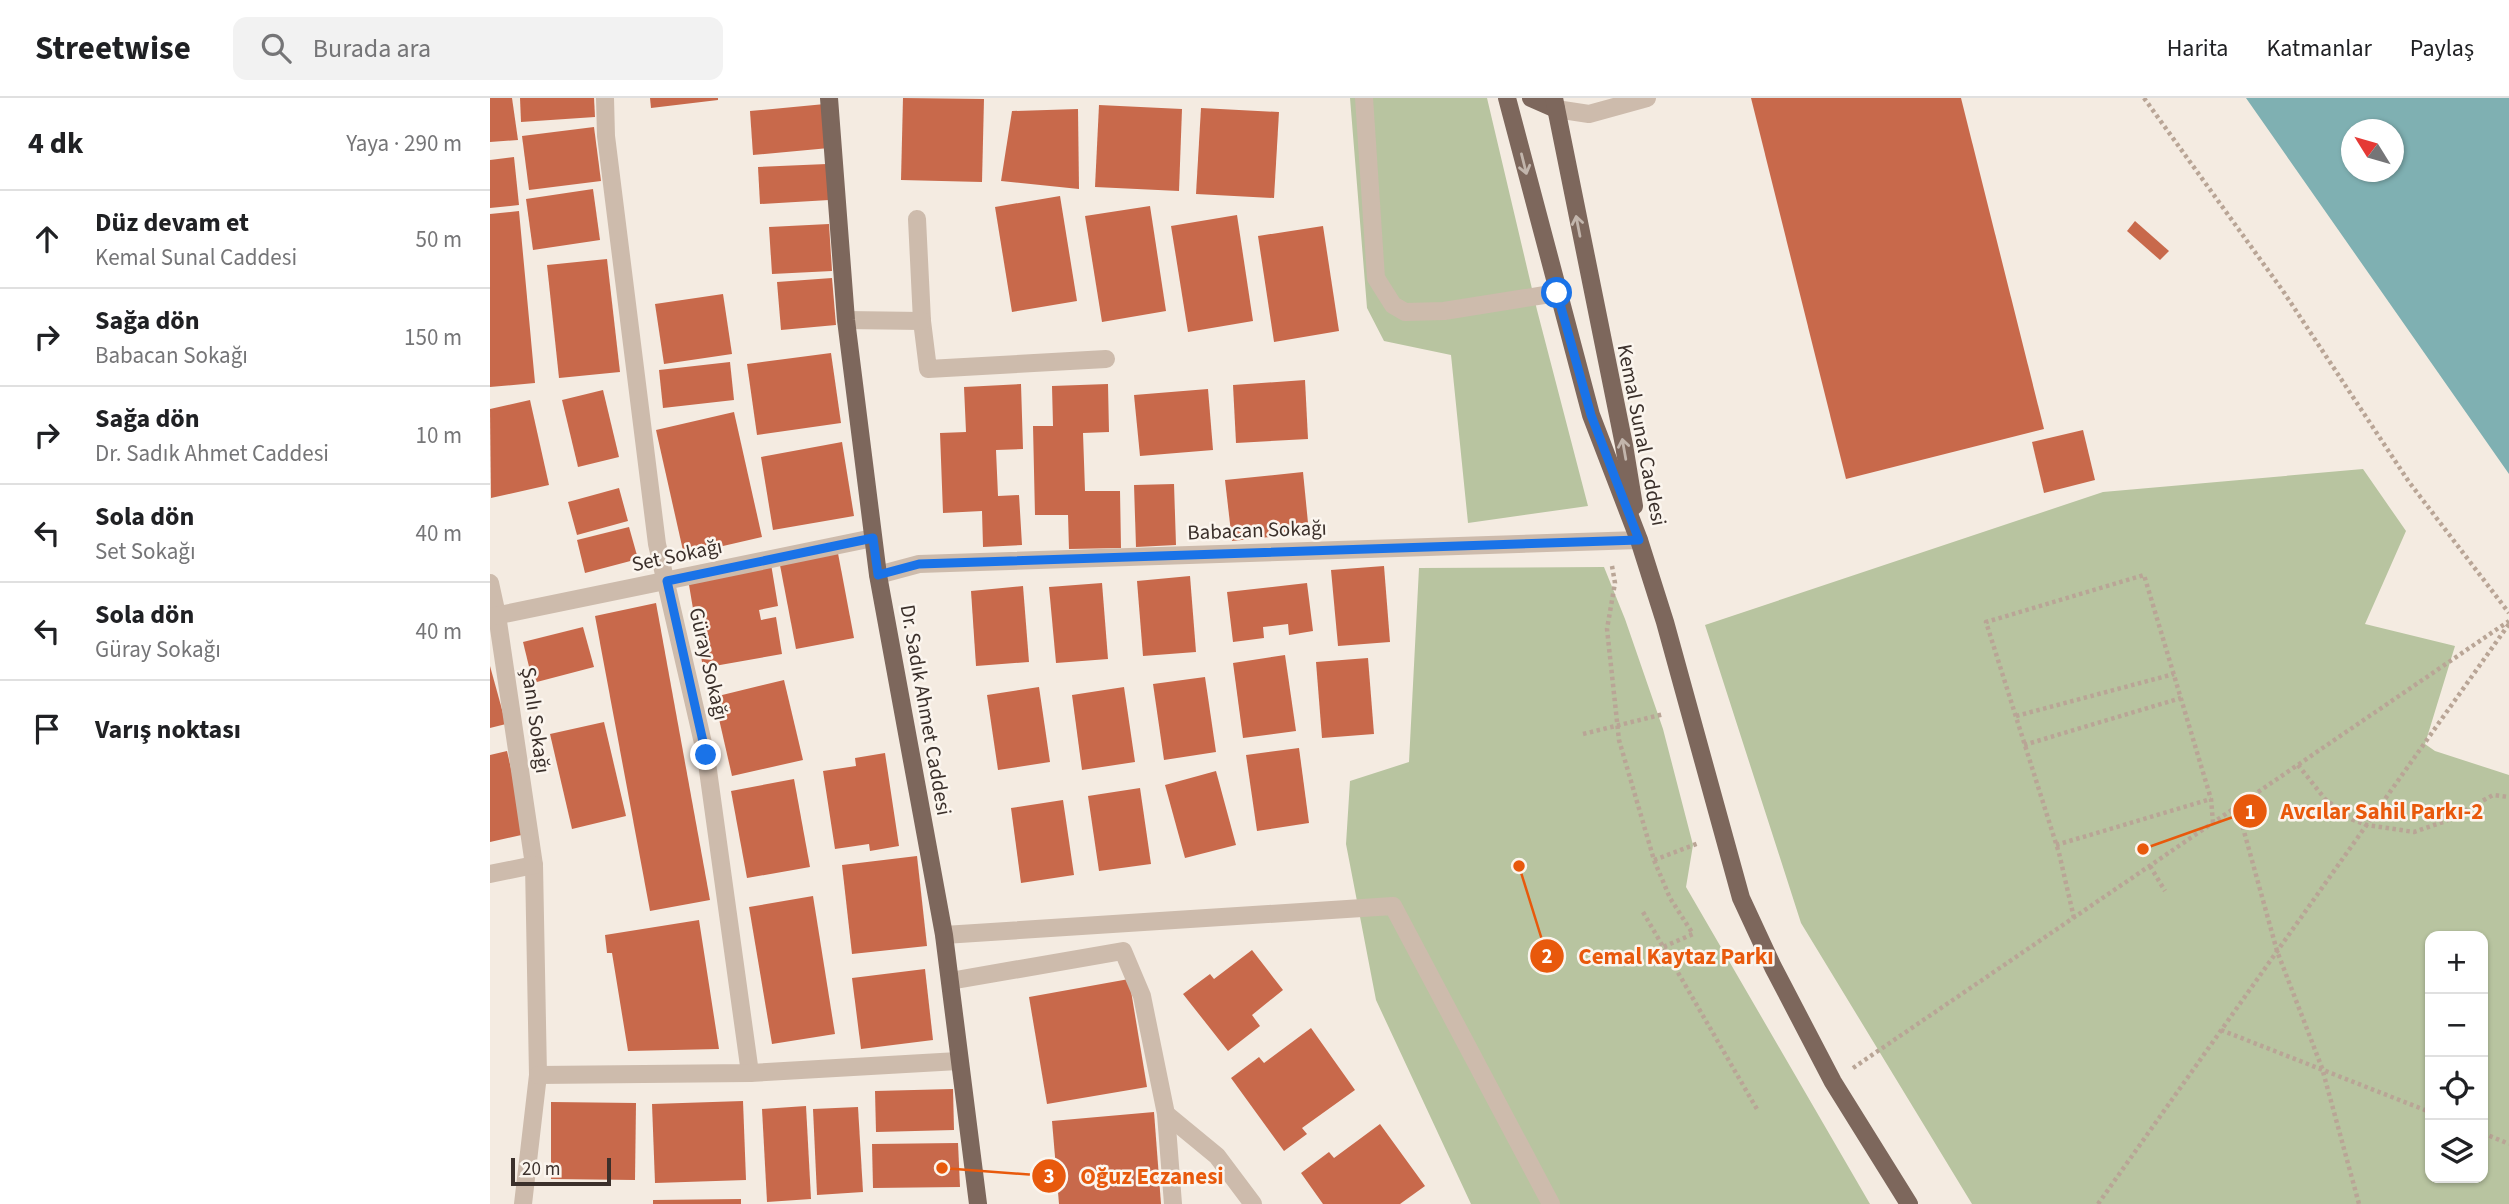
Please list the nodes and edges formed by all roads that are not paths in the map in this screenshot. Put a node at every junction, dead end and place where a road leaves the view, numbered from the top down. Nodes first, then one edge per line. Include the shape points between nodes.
1 (605, 98) edge
2 (829, 98) edge
3 (1364, 98) edge
4 (1507, 98) edge
5 (1531, 98) edge
6 (1647, 98) edge
7 (1555, 103) edge
8 (917, 219) dead end
9 (1557, 293) junction
10 (846, 320) junction
11 (922, 321) junction
12 (1106, 359) dead end
13 (873, 538) junction
14 (1639, 540) junction
15 (878, 575) junction
16 (667, 581) junction
17 (490, 583) edge
18 (494, 616) edge
19 (534, 865) junction
20 (490, 874) edge
21 (944, 935) junction
22 (950, 981) junction
23 (958, 1061) junction
24 (750, 1073) junction
25 (538, 1075) junction
26 (1166, 1114) junction
27 (523, 1204) edge
28 (978, 1204) edge
29 (1173, 1204) edge
30 (1253, 1204) edge
31 (1551, 1204) edge
32 (1909, 1204) edge

1 - 16 street, Güray Sokağı via 657,544
2 - 10 main road, Dr. Sadık Ahmet Caddesi
3 - 9 street via 1376,278 1393,305 1405,312 1444,311
4 -> 9 main road, Kemal Sunal Caddesi
5 - 7 main road
6 - 7 street via 1589,114
14 -> 7 main road, Kemal Sunal Caddesi
8 - 11 street
9 - 14 main road, Kemal Sunal Caddesi via 1591,415
10 - 11 street
10 - 13 main road, Dr. Sadık Ahmet Caddesi
11 - 12 street via 928,369
13 - 15 main road, Dr. Sadık Ahmet Caddesi
13 - 16 street, Set Sokağı
14 - 15 street, Babacan Sokağı via 919,564
14 - 32 main road via 1741,898 1833,1082
15 - 21 main road, Dr. Sadık Ahmet Caddesi
16 - 18 street, Set Sokağı
16 - 24 street, Güray Sokağı via 706,755
17 - 18 street, Şanlı Sokağı
18 - 19 street, Şanlı Sokağı
19 - 20 street
19 - 25 street, Şanlı Sokağı
21 - 22 main road, Dr. Sadık Ahmet Caddesi
21 - 31 street via 1394,906
22 - 23 main road, Dr. Sadık Ahmet Caddesi
22 - 26 street via 1123,951 1142,996
23 - 24 street
23 - 28 main road, Dr. Sadık Ahmet Caddesi
24 - 25 street
25 - 27 street, Şanlı Sokağı
26 - 29 street
26 - 30 street via 1217,1156

